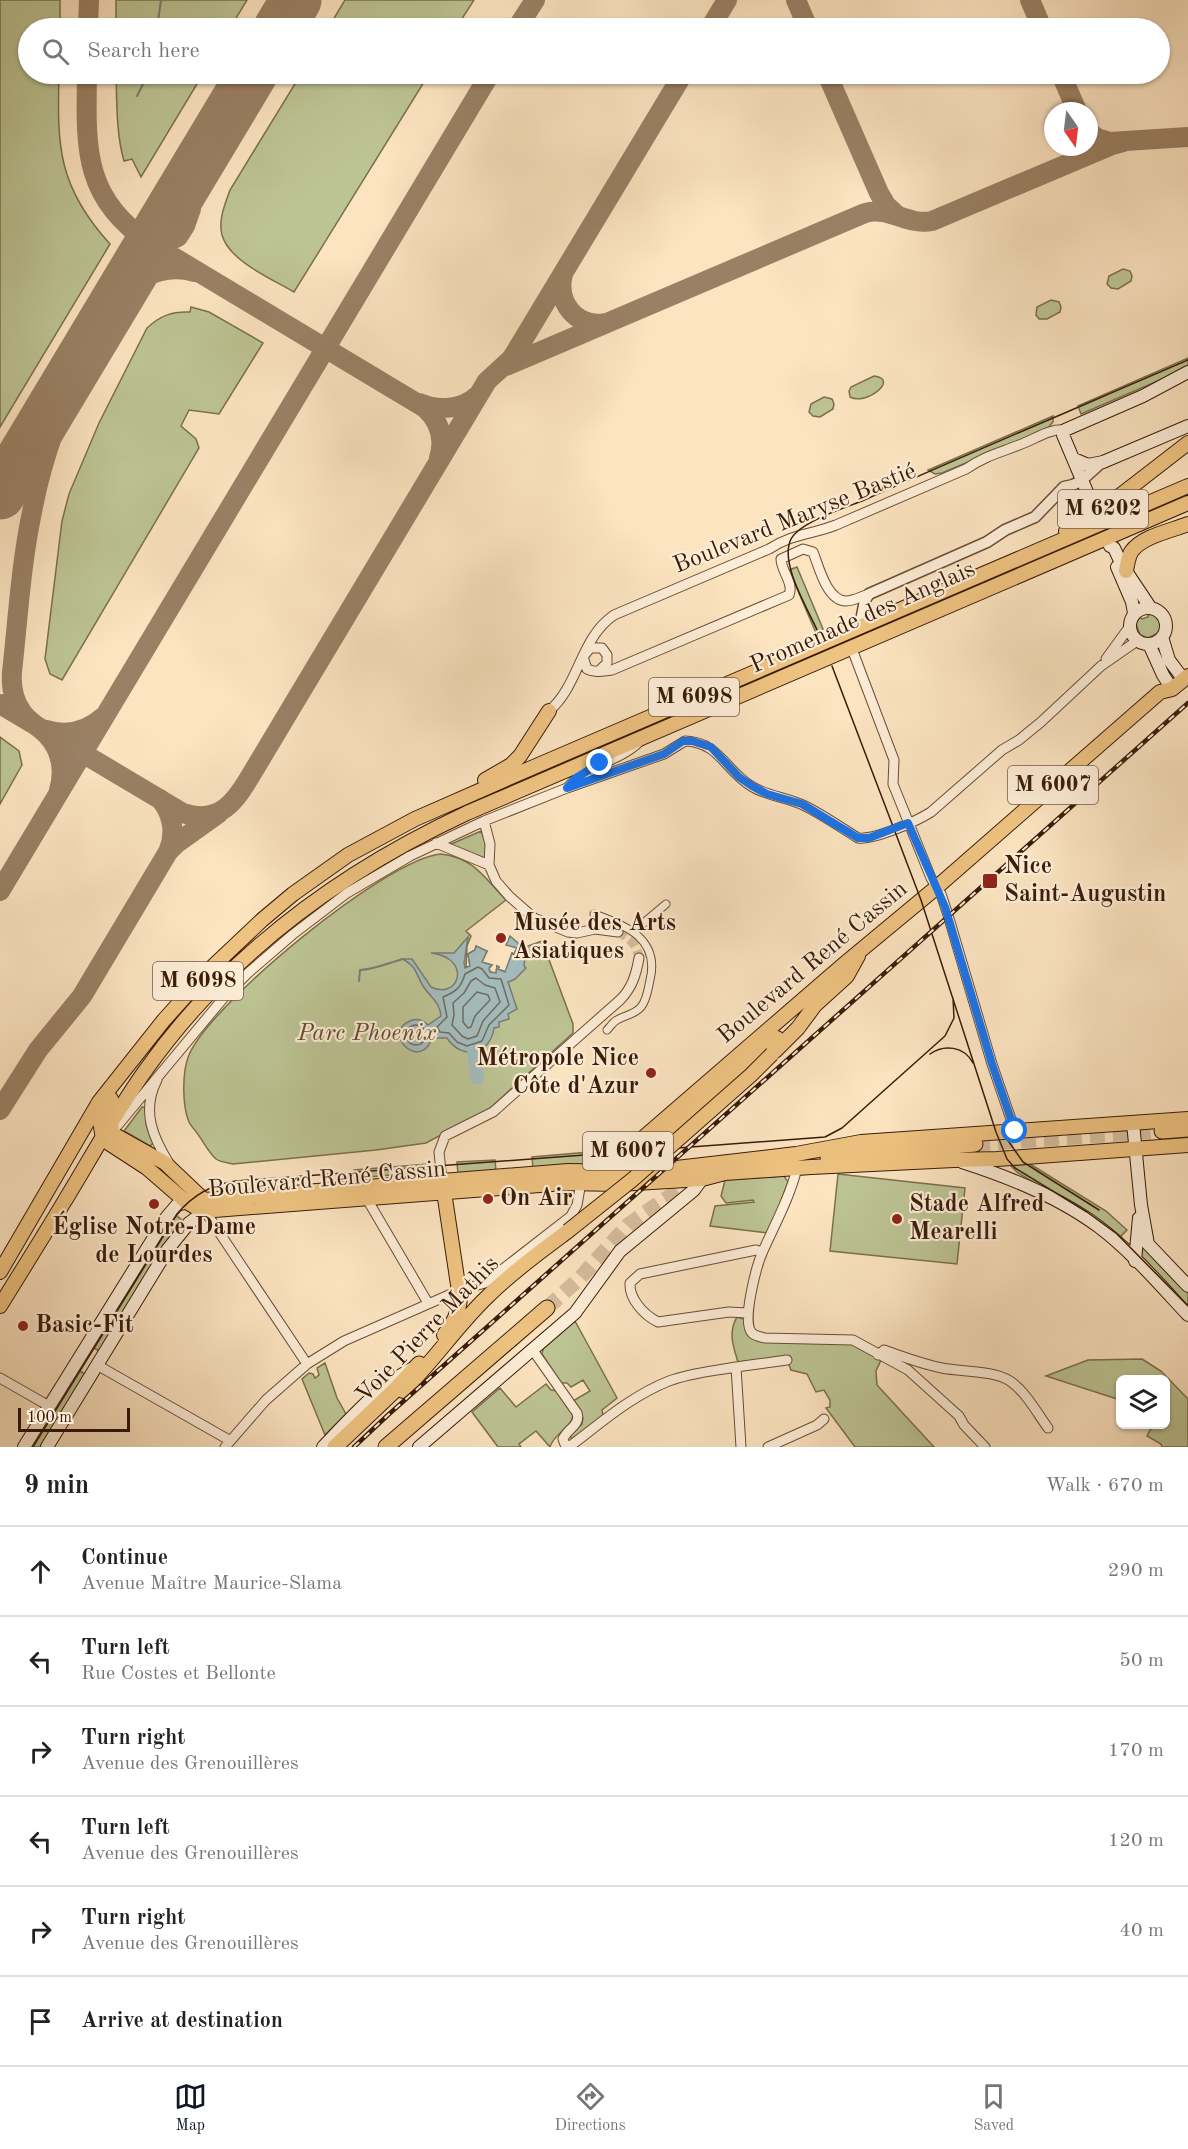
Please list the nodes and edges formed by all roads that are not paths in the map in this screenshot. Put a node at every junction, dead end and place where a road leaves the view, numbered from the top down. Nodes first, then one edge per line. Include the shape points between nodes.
1 (1188, 372) edge
2 (1188, 426) edge
3 (1065, 430) junction
4 (1188, 443) edge
5 (1078, 461) junction
6 (1103, 462) junction
7 (1082, 484) junction
8 (1188, 486) edge
9 (1188, 503) edge
10 (1093, 506) dead end
11 (1188, 524) edge
12 (1009, 562) junction
13 (1126, 571) junction
14 (869, 594) junction
15 (1150, 607) junction
16 (1134, 613) junction
17 (860, 626) junction
18 (1130, 626) junction
19 (1162, 637) junction
20 (1143, 642) junction
21 (584, 654) junction
22 (855, 656) junction
23 (1101, 666) junction
24 (805, 668) junction
25 (597, 672) junction
26 (572, 678) junction
27 (1186, 678) edge
28 (1172, 689) junction
29 (549, 711) joint
30 (642, 739) junction
31 (567, 788) junction
32 (415, 819) junction
33 (484, 821) junction
34 (908, 823) junction
35 (436, 843) junction
36 (489, 865) junction
37 (937, 887) junction
38 (666, 904) dead end
39 (594, 914) dead end
40 (633, 932) junction
41 (618, 933) tunnel mouth
42 (860, 951) junction
43 (639, 958) dead end
44 (607, 1030) dead end
45 (777, 1038) dead end
46 (141, 1048) junction
47 (161, 1073) junction
48 (1188, 1119) edge
49 (1132, 1124) junction
50 (1188, 1129) edge
51 (1015, 1131) junction
52 (1162, 1131) tunnel mouth
53 (106, 1136) junction
54 (975, 1144) tunnel mouth
55 (1188, 1145) edge
56 (1135, 1150) junction
57 (828, 1157) tunnel mouth
58 (954, 1160) junction
59 (797, 1161) junction
60 (173, 1169) junction
61 (668, 1169) junction
62 (568, 1171) junction
63 (702, 1172) junction
64 (581, 1182) junction
65 (443, 1186) junction
66 (362, 1193) junction
67 (185, 1201) junction
68 (205, 1205) junction
69 (1141, 1205) junction
70 (762, 1252) junction
71 (1135, 1261) junction
72 (0, 1272) edge
73 (1188, 1286) edge
74 (460, 1290) junction
75 (428, 1303) junction
76 (0, 1306) edge
77 (547, 1308) tunnel mouth
78 (748, 1312) junction
79 (1188, 1315) edge
80 (532, 1348) junction
81 (80, 1355) junction
82 (878, 1355) junction
83 (787, 1360) dead end
84 (307, 1364) junction
85 (419, 1364) junction
86 (97, 1365) junction
87 (736, 1367) junction
88 (0, 1378) edge
89 (49, 1406) junction
90 (382, 1411) joint
91 (824, 1419) dead end
92 (1048, 1428) dead end
93 (227, 1443) edge
94 (24, 1447) edge
95 (47, 1447) edge
96 (323, 1447) edge
97 (335, 1447) edge
98 (342, 1447) edge
99 (386, 1447) edge
100 (419, 1447) edge
101 (568, 1447) edge
102 (741, 1447) edge
103 (768, 1447) edge
104 (985, 1447) edge

1 - 3 main road
2 - 6 main road
3 - 5 main road via 1070,433
3 - 21 street, Boulevard Maryse Bastié via 1053,430 980,459 966,469 836,525 793,536 614,615 600,626
4 - 12 main road, M 6202 via 1100,511
5 - 6 main road via 1092,465
5 - 7 main road
6 - 7 street
7 - 10 main road
7 - 14 street via 1064,487 1041,512 987,542
8 - 12 main road, M 6098
9 - 22 main road, Promenade des Anglais / M 6098
11 - 13 main road, M 6202 via 1136,547
12 - 17 main road, M 6098
13 - 15 main road
13 - 16 main road via 1110,546
14 - 17 street
14 - 25 street via 851,600 837,598 812,550 803,549 782,557 781,565 791,589 782,598 624,666
15 - 16 main road
15 - 19 main road via 1160,611 1165,619
16 - 18 main road
17 - 24 main road via 849,643
17 - 32 main road, M 6098
18 - 20 main road via 1132,635
18 - 23 street
19 - 20 main road
19 - 27 main road via 1169,660
20 - 23 street
20 - 28 main road
21 - 25 street via 584,666
21 - 25 street via 594,647 605,651 607,663
21 - 26 street, Boulevard Maryse Bastié
22 - 24 main road, Promenade des Anglais / M 6098
22 - 34 street via 894,760 892,781
23 - 34 street via 1036,727 995,756 931,812
24 - 30 main road, Promenade des Anglais / M 6098
25 - 26 street
26 - 29 street, Boulevard Maryse Bastié
27 - 28 main road, Boulevard René Cassin / M 6007
28 - 37 main road, Boulevard René Cassin / M 6007 via 1161,692
29 - 32 main road via 528,747 511,765
30 - 31 street via 631,750 586,770
30 - 53 main road, Promenade des Anglais / M 6098 via 467,813 402,845 300,910 259,943 204,999 147,1068
31 - 33 street
31 - 34 street via 664,754 683,741 692,741 711,747 752,786 802,804 858,838 869,838
32 - 46 main road, M 6098 via 348,855 278,906 208,971
33 - 35 street
33 - 36 street via 490,844
34 - 37 street
35 - 36 street
35 - 47 street via 347,893 291,935 226,994
36 - 41 street via 496,881 534,918 568,932 595,929
37 - 42 main road, Boulevard René Cassin / M 6007
37 - 51 street
38 - 40 street
39 - 40 street via 621,923
40 - 44 street via 651,954 653,969 648,993 638,1011 616,1020
42 - 62 main road, Boulevard René Cassin / M 6007 via 611,1166
42 - 90 main road, Voie Pierre Mathis, bridge via 847,976 756,1070 632,1180 484,1299 421,1374
43 - 65 street via 630,988 620,1000 493,1112 445,1136 439,1152
45 - 61 main road, Boulevard René Cassin / M 6007 via 676,1128 656,1139 651,1156
46 - 53 main road via 101,1118
46 - 72 main road, M 6098 via 99,1101
47 - 53 street
47 - 60 street via 151,1096 149,1114 157,1143
48 - 49 main road
49 - 51 main road
49 - 56 main road
50 - 52 highway
51 - 59 main road via 861,1142
53 - 60 main road via 115,1135
53 - 67 main road
53 - 76 main road, Promenade des Anglais / M 6098
54 - 57 highway
55 - 56 main road
56 - 58 main road
56 - 69 main road
58 - 59 main road
58 - 71 main road via 1042,1193 1098,1227
59 - 63 main road via 725,1173
59 - 70 street
60 - 68 main road
61 - 62 main road, Boulevard René Cassin
61 - 63 main road, Boulevard René Cassin
62 - 65 main road, Boulevard René Cassin
63 - 64 main road, Boulevard René Cassin via 619,1184
63 - 80 main road via 694,1190 678,1206 620,1251 581,1307
64 - 65 main road, Boulevard René Cassin
64 - 74 street via 576,1211 571,1216 485,1284
65 - 66 main road, Boulevard René Cassin
65 - 74 main road
66 - 68 main road, Boulevard René Cassin
66 - 75 street
67 - 68 main road via 197,1210
67 - 81 main road, Boulevard René Cassin via 166,1218
68 - 84 street
68 - 86 main road, Boulevard René Cassin via 168,1249
69 - 71 main road
69 - 73 main road via 1148,1244
70 - 78 street
70 - 78 street via 756,1250 640,1274 630,1283 633,1298 658,1322
71 - 79 main road
74 - 75 street
74 - 85 main road via 454,1322
75 - 84 street via 344,1341
77 - 99 highway
78 - 82 street via 754,1335 853,1340
80 - 100 main road
80 - 101 street via 577,1413 577,1423 564,1435
81 - 86 main road
81 - 89 main road, Boulevard René Cassin
82 - 92 street via 884,1350 940,1368 1005,1379 1019,1389
82 - 104 street via 908,1370 959,1416
83 - 87 street
84 - 93 street via 266,1400
85 - 96 main road via 376,1394
85 - 97 highway
86 - 93 street
86 - 95 main road, Boulevard René Cassin
87 - 101 street via 681,1377 657,1387 624,1405
87 - 102 street
88 - 89 street
89 - 94 main road, Boulevard René Cassin
90 - 98 highway, Voie Pierre Mathis
91 - 103 street

